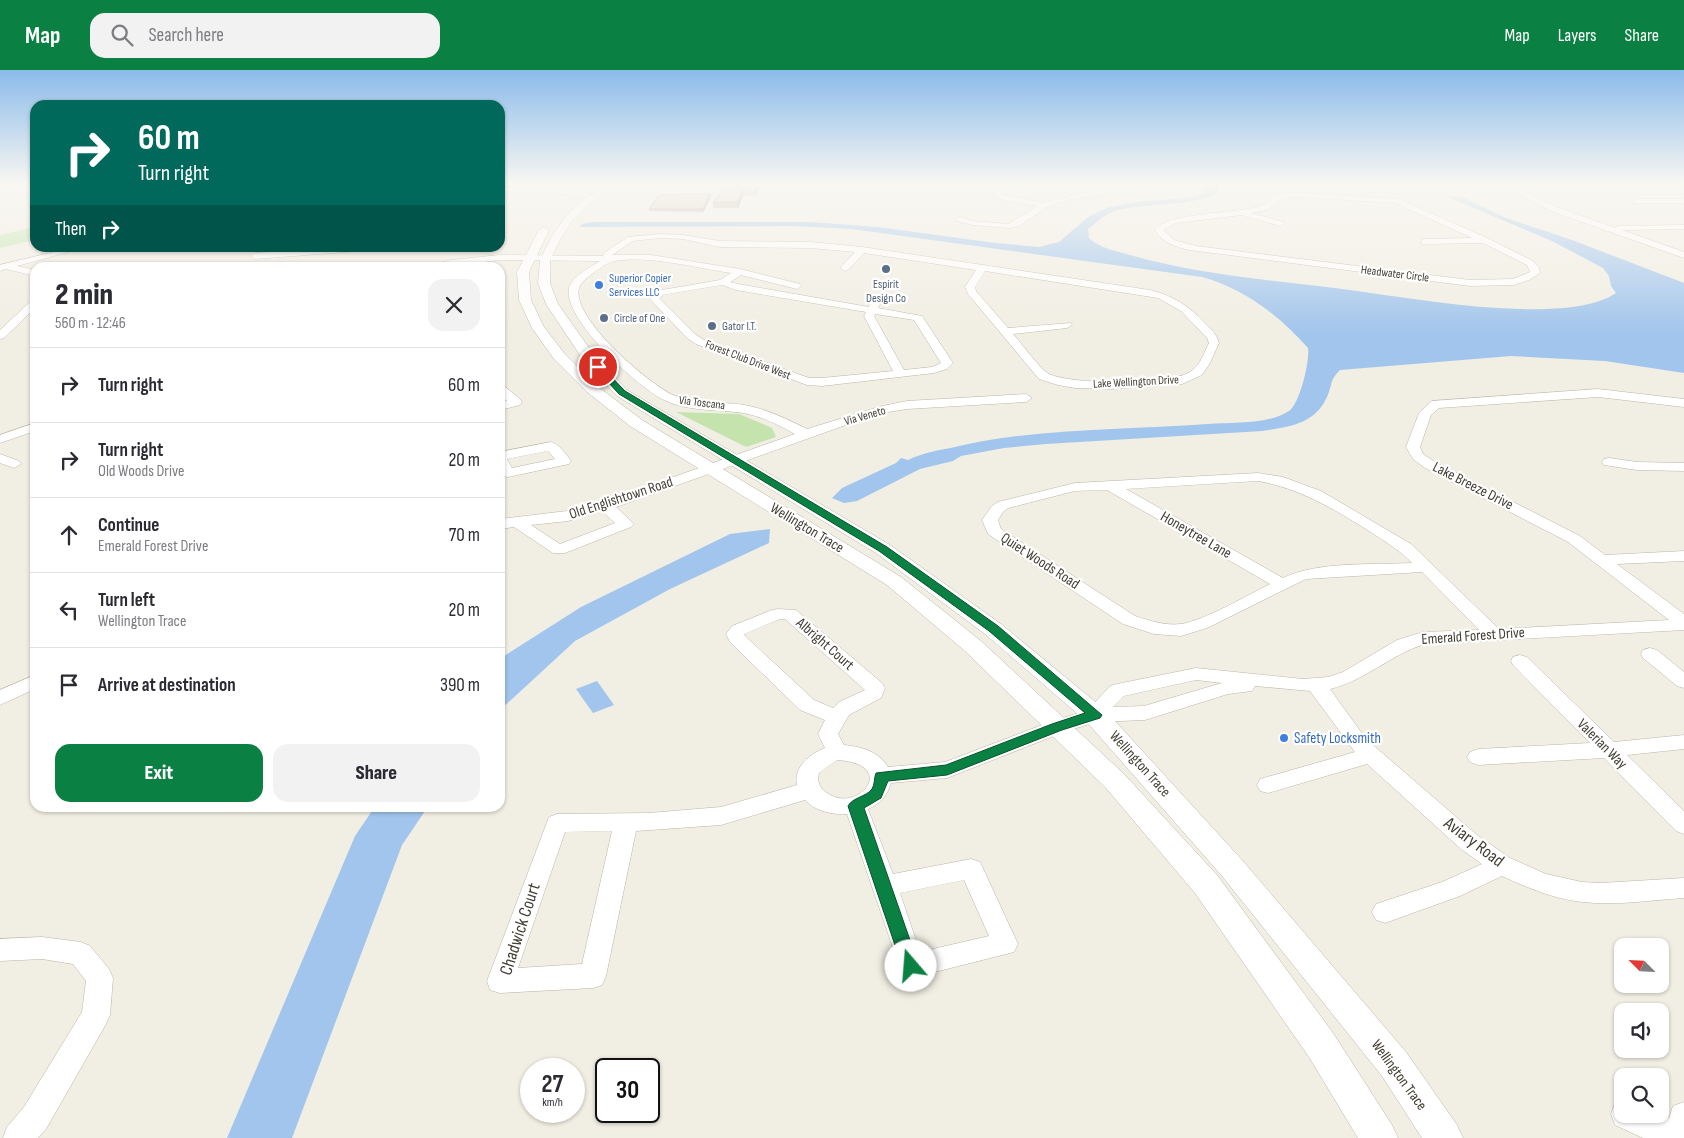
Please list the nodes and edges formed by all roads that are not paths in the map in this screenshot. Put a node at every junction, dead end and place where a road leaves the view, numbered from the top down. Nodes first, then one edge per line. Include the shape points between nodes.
1 (544, 235) edge
2 (1162, 235) edge
3 (1473, 235) edge
4 (1625, 235) edge
5 (1484, 240) junction
6 (1425, 242) dead end
7 (862, 250) junction
8 (62, 252) edge
9 (299, 252) edge
10 (255, 255) edge
11 (1684, 255) edge
12 (611, 258) junction
13 (535, 259) junction
14 (446, 262) edge
15 (499, 262) edge
16 (3, 267) edge
17 (845, 268) dead end
18 (982, 268) junction
19 (30, 272) edge
20 (740, 272) junction
21 (723, 282) junction
22 (809, 288) dead end
23 (865, 298) dead end
24 (30, 308) edge
25 (873, 310) junction
26 (1067, 325) dead end
27 (1005, 332) junction
28 (0, 336) edge
29 (900, 374) junction
30 (505, 393) edge
31 (1026, 398) dead end
32 (1684, 403) edge
33 (505, 405) edge
34 (30, 429) edge
35 (808, 435) junction
36 (0, 439) edge
37 (0, 458) edge
38 (735, 460) junction
39 (1609, 462) dead end
40 (14, 464) dead end
41 (1684, 467) edge
42 (710, 468) junction
43 (1109, 485) junction
44 (605, 506) junction
45 (518, 523) junction
46 (505, 524) edge
47 (1684, 556) edge
48 (1602, 560) junction
49 (1426, 567) junction
50 (1282, 584) junction
51 (1684, 624) edge
52 (1493, 634) junction
53 (1650, 654) dead end
54 (1520, 661) dead end
55 (1273, 682) junction
56 (1684, 682) edge
57 (30, 683) edge
58 (1316, 685) junction
59 (0, 698) edge
60 (1095, 715) junction
61 (835, 716) junction
62 (1057, 727) junction
63 (1684, 742) edge
64 (1608, 750) junction
65 (837, 752) junction
66 (1371, 755) junction
67 (1478, 757) dead end
68 (882, 776) junction
69 (1268, 785) dead end
70 (810, 790) junction
71 (855, 806) junction
72 (626, 822) junction
73 (1684, 825) edge
74 (1502, 865) junction
75 (885, 886) junction
76 (1684, 888) edge
77 (1386, 912) dead end
78 (0, 950) edge
79 (1684, 1117) edge
80 (1645, 1123) edge
81 (18, 1138) edge
82 (1379, 1138) edge
83 (1444, 1138) edge
84 (1676, 1138) edge
85 (1680, 1138) edge

1 - 13 street, Wellington Trace
2 - 5 street, Headwater Circle via 1173,242 1201,249 1432,279 1502,283 1522,280 1535,273 1530,263
3 - 5 street, Headwater Circle
4 - 11 street
5 - 6 street
7 - 12 street, Lake Wellington Drive via 796,244 715,243 682,236 660,236 639,241 621,255
7 - 17 street
7 - 18 street, Lake Wellington Drive
8 - 16 street
9 - 10 street
12 - 13 street
12 - 20 street via 670,260
12 - 35 street, Via Toscana via 581,280 573,296 588,327 619,361 674,400 761,413
13 - 14 street
13 - 15 street
13 - 38 street, Wellington Trace via 546,277 544,283 552,304 587,355 622,393
13 - 42 street, Wellington Trace via 523,272 525,300 538,328 559,356 592,389 636,423
16 - 19 street
18 - 27 street, Lake Wellington Drive via 970,290
18 - 27 street, Lake Wellington Drive via 1169,298 1181,304 1214,343 1198,374 1190,378 1084,385 1063,383 1043,376
20 - 21 street, Forest Club Drive West
20 - 22 street
21 - 25 street, Forest Club Drive West via 736,287
21 - 29 street, Forest Club Drive West via 659,293 655,299 700,342 807,382
23 - 25 street via 874,301
24 - 28 street
25 - 29 street via 869,316 873,327
25 - 29 street, Forest Club Drive West via 918,318 947,363 934,370
26 - 27 street
30 - 33 street via 516,402
31 - 35 street, Via Veneto via 907,404
32 - 48 street, Lake Breeze Drive via 1598,393 1436,404 1425,413 1413,447 1423,460 1564,532
34 - 36 street
35 - 38 street, Via Veneto
37 - 40 street
38 - 42 street, Via Veneto
38 - 60 street, Wellington Trace via 883,549 994,629
39 - 41 street
42 - 44 street, Old Englishtown Road
42 - 62 street, Wellington Trace via 894,581 973,646
43 - 49 street, Quiet Woods Road via 1258,477 1288,482 1307,489 1405,547
43 - 50 street, Honeytree Lane
43 - 50 street, Quiet Woods Road via 1075,487 1003,506 992,514 991,525 994,531 1130,620 1154,628 1192,628
44 - 45 street, Old Englishtown Road via 568,516
44 - 45 street via 626,524 559,550
45 - 46 street, Old Englishtown Road
47 - 48 street
48 - 51 street, Lake Breeze Drive
49 - 50 street, Quiet Woods Road via 1312,573
49 - 52 street, Quiet Woods Road
51 - 52 street, Emerald Forest Drive
52 - 58 street, Emerald Forest Drive via 1412,640 1341,680
53 - 56 street
54 - 64 street, Valerian Way
55 - 58 street, Emerald Forest Drive
55 - 60 street, Emerald Forest Drive via 1227,688 1145,713
55 - 60 street, Emerald Forest Drive via 1196,674 1117,691
57 - 59 street
58 - 66 street, Aviary Road
60 - 62 street, Emerald Forest Drive
60 - 83 street, Wellington Trace via 1232,868 1394,1064
61 - 61 street, Albright Court via 843,707 874,693 875,688 790,614 778,614 738,630 736,638 807,705
61 - 65 street via 828,734
62 - 68 street, Emerald Forest Drive via 947,770
62 - 82 street, Wellington Trace via 1115,781 1206,884 1321,1045
63 - 64 street
64 - 67 street
64 - 73 street, Valerian Way
65 - 68 street via 850,752 871,760
65 - 70 street via 818,759 811,766 807,782
66 - 69 street
66 - 74 street, Aviary Road via 1469,842
68 - 71 street via 876,794
70 - 71 street via 823,802 834,806
70 - 72 street, Chadwick Court via 721,816
71 - 75 street
72 - 72 street, Chadwick Court via 557,823 500,981 593,976
74 - 76 street, Aviary Road via 1542,883 1582,892
74 - 77 street
75 - 75 street via 971,869 1005,944 911,966
78 - 81 street via 42,948 81,954 100,978 96,1015 35,1118
79 - 85 street
80 - 84 street

